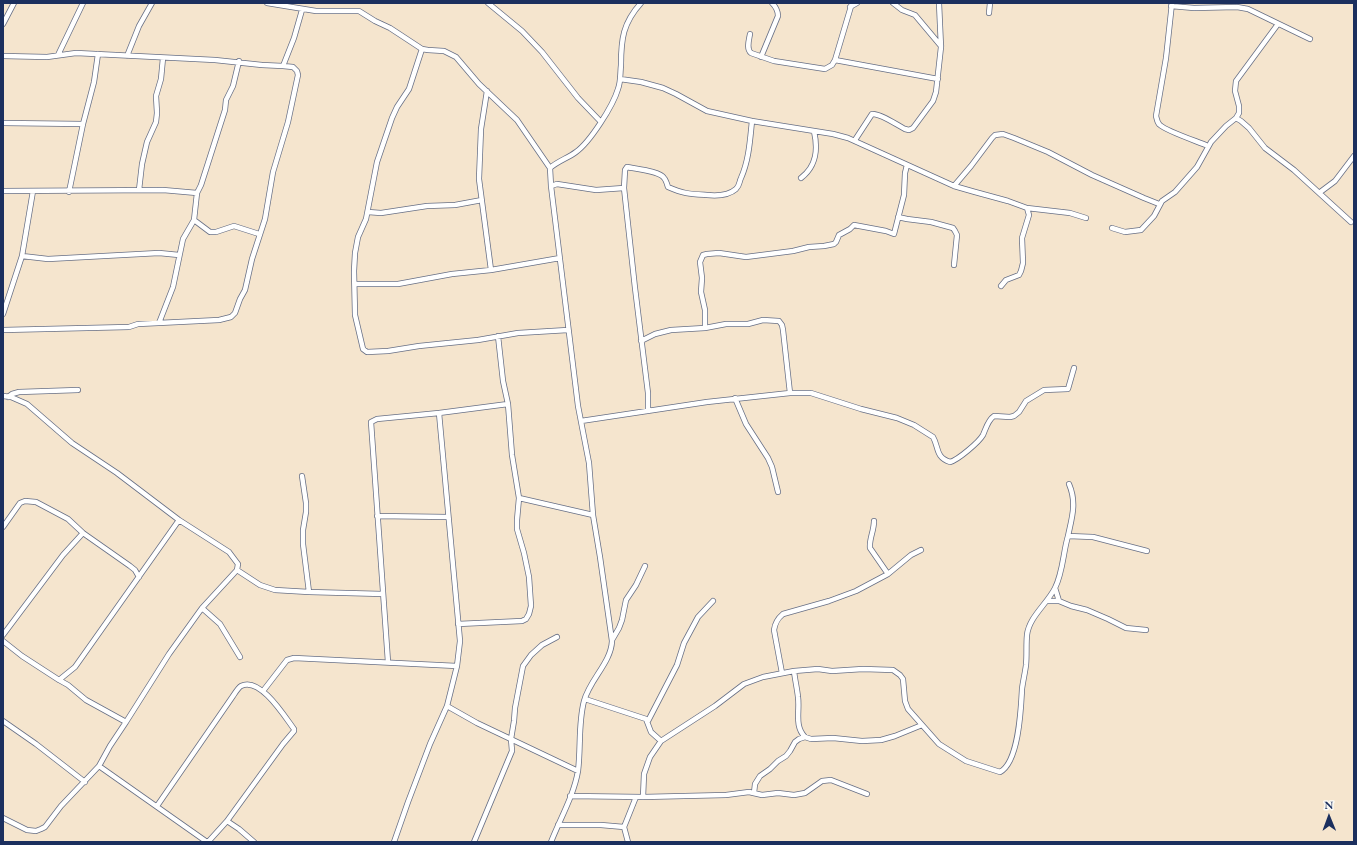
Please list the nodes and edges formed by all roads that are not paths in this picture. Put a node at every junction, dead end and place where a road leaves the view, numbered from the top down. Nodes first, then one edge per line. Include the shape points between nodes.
1 (14, 3) edge
2 (83, 3) edge
3 (152, 3) edge
4 (267, 3) edge
5 (488, 3) edge
6 (641, 3) edge
7 (772, 3) edge
8 (857, 3) edge
9 (893, 3) edge
10 (939, 3) edge
11 (990, 3) edge
12 (1171, 4) edge
13 (851, 5) edge
14 (302, 10) junction
15 (988, 13) dead end
16 (3, 24) edge
17 (1278, 24) junction
18 (750, 34) dead end
19 (1310, 40) dead end
20 (942, 47) junction
21 (422, 49) junction
22 (98, 54) junction
23 (58, 55) junction
24 (3, 56) edge
25 (127, 56) junction
26 (761, 57) junction
27 (163, 58) junction
28 (835, 60) junction
29 (239, 61) junction
30 (283, 66) junction
31 (620, 79) junction
32 (938, 79) junction
33 (487, 91) junction
34 (1236, 118) junction
35 (752, 121) junction
36 (600, 122) junction
37 (3, 123) edge
38 (84, 124) junction
39 (814, 131) junction
40 (855, 140) junction
41 (1208, 146) junction
42 (1354, 156) edge
43 (907, 165) junction
44 (550, 168) junction
45 (801, 178) dead end
46 (551, 186) junction
47 (954, 186) junction
48 (624, 188) junction
49 (139, 190) junction
50 (3, 191) edge
51 (33, 191) junction
52 (69, 192) junction
53 (197, 193) junction
54 (1319, 193) junction
55 (482, 200) junction
56 (1159, 204) junction
57 (1027, 208) junction
58 (368, 212) junction
59 (898, 217) junction
60 (1086, 218) dead end
61 (194, 220) junction
62 (1351, 222) dead end
63 (1112, 228) dead end
64 (259, 234) junction
65 (179, 255) junction
66 (22, 256) junction
67 (560, 258) junction
68 (954, 265) dead end
69 (491, 270) junction
70 (355, 284) junction
71 (1001, 286) dead end
72 (3, 314) edge
73 (159, 323) junction
74 (705, 328) junction
75 (3, 330) edge
76 (568, 330) junction
77 (498, 336) junction
78 (641, 341) junction
79 (1074, 368) dead end
80 (78, 390) dead end
81 (790, 393) junction
82 (5, 396) edge
83 (736, 398) junction
84 (508, 404) junction
85 (648, 411) junction
86 (439, 413) junction
87 (581, 421) junction
88 (302, 476) dead end
89 (1069, 484) dead end
90 (778, 492) dead end
91 (519, 498) junction
92 (593, 515) junction
93 (377, 516) junction
94 (448, 517) junction
95 (180, 520) junction
96 (874, 521) dead end
97 (3, 527) edge
98 (83, 533) junction
99 (1068, 536) junction
100 (921, 550) dead end
101 (1147, 551) dead end
102 (645, 566) dead end
103 (135, 570) junction
104 (237, 570) junction
105 (143, 571) junction
106 (888, 574) junction
107 (139, 577) junction
108 (1055, 588) junction
109 (309, 592) junction
110 (383, 594) junction
111 (713, 601) dead end
112 (1047, 601) junction
113 (1059, 601) junction
114 (202, 608) junction
115 (458, 624) junction
116 (1146, 630) dead end
117 (3, 635) edge
118 (557, 637) dead end
119 (3, 641) edge
120 (612, 641) junction
121 (240, 657) dead end
122 (388, 662) junction
123 (457, 666) junction
124 (794, 671) junction
125 (782, 673) junction
126 (59, 680) junction
127 (263, 691) junction
128 (585, 699) junction
129 (447, 706) junction
130 (3, 721) edge
131 (126, 722) junction
132 (648, 722) junction
133 (922, 725) junction
134 (805, 738) junction
135 (511, 739) junction
136 (661, 741) junction
137 (99, 766) junction
138 (578, 771) junction
139 (85, 782) junction
140 (754, 793) junction
141 (867, 794) dead end
142 (570, 796) junction
143 (636, 797) junction
144 (642, 797) junction
145 (157, 806) junction
146 (3, 818) edge
147 (227, 821) junction
148 (558, 826) junction
149 (624, 827) junction
150 (208, 842) edge
151 (254, 842) edge
152 (394, 842) edge
153 (474, 842) edge
154 (551, 842) edge
155 (628, 842) edge

1 - 16 street
2 - 23 street
3 - 25 street
4 - 14 street
5 - 36 street via 522,31 542,52
6 - 31 street via 634,10 623,33
7 - 26 street via 778,16
8 - 13 street
9 - 20 street via 915,15
10 - 20 street
11 - 15 street
12 - 17 street via 1205,9 1242,7
12 - 41 street via 1157,122 1160,126
13 - 28 street
14 - 21 street via 359,11
14 - 30 street
17 - 19 street
17 - 34 street via 1236,81 1235,92 1240,106
18 - 26 street via 749,51
20 - 32 street
21 - 33 street via 444,51 456,57
21 - 58 street via 409,89 392,118 377,162
22 - 23 street
22 - 25 street
22 - 38 street
23 - 24 street
25 - 27 street
26 - 28 street via 825,69
27 - 29 street
27 - 49 street via 156,96 156,122 147,142
28 - 32 street
29 - 30 street
29 - 53 street
30 - 64 street via 297,70 298,75 288,122 273,172 265,219
31 - 35 street via 662,88 707,111
31 - 36 street via 613,102
32 - 40 street via 933,101 913,128 905,129 882,116 872,114
33 - 44 street via 517,120
33 - 55 street via 481,128 479,166
34 - 41 street
34 - 54 street via 1249,128 1265,148
35 - 39 street
35 - 48 street via 747,163 739,185 732,192 720,195 687,194 668,187 662,176 627,167
36 - 44 street via 577,152
37 - 38 street
38 - 52 street
39 - 40 street
39 - 45 street via 816,150 811,168
40 - 43 street
41 - 56 street via 1197,167 1175,192
42 - 54 street via 1336,181
43 - 47 street
43 - 59 street via 904,195
44 - 46 street
46 - 48 street via 557,184 596,190
46 - 67 street
47 - 56 street via 992,138 1003,134 1048,152 1092,175
47 - 57 street
48 - 78 street
49 - 52 street
49 - 53 street
50 - 51 street
51 - 52 street
51 - 66 street
53 - 61 street
54 - 62 street
55 - 58 street via 381,213
55 - 69 street
56 - 63 street via 1154,216 1141,230 1125,232
57 - 60 street via 1070,213
57 - 71 street via 1029,215 1022,238 1021,271
58 - 70 street via 355,253
59 - 68 street via 953,228 957,235
59 - 74 street via 894,234 854,225 839,236 834,244 824,246 746,257 719,253 703,255 700,262
61 - 64 street via 210,232 234,226
61 - 65 street via 185,233
64 - 73 street via 245,290 231,317 220,320
65 - 66 street via 159,253 48,259
65 - 73 street via 173,287
66 - 72 street
67 - 69 street
67 - 76 street
69 - 70 street via 398,284
70 - 77 street via 355,315 363,349 367,352
73 - 75 street
74 - 78 street via 671,330
74 - 81 street via 763,320 782,325
76 - 77 street
76 - 87 street
77 - 84 street
78 - 85 street
79 - 81 street via 1068,389 1044,390 1026,400 1014,416 994,416 979,442 950,462 937,450 933,437 906,421 811,393
80 - 82 street via 29,391
81 - 83 street
82 - 95 street via 27,404 72,443
83 - 85 street
83 - 90 street via 746,424 768,458
84 - 86 street
84 - 91 street
85 - 87 street
86 - 93 street via 376,419 372,422
86 - 94 street
87 - 92 street via 589,463
88 - 109 street via 306,508 303,544
89 - 99 street via 1074,499
91 - 92 street
91 - 115 street via 517,529 529,577 529,614 522,621
92 - 120 street
93 - 94 street
93 - 110 street
94 - 115 street
95 - 104 street via 230,552 238,564
95 - 105 street
96 - 106 street via 870,548
97 - 98 street via 20,503 31,501 68,519
98 - 103 street
98 - 117 street via 63,555
99 - 101 street via 1093,537
99 - 108 street
100 - 106 street via 910,555
102 - 120 street via 626,600 622,620
103 - 105 street
103 - 107 street
104 - 109 street via 260,585 275,590
104 - 114 street
105 - 107 street
106 - 125 street via 829,602 783,614 778,618 774,626 774,635
107 - 126 street via 75,667
108 - 112 street
108 - 113 street
109 - 110 street
110 - 122 street
111 - 132 street via 698,617 684,643 677,665
112 - 113 street
112 - 133 street via 1030,625 1027,634 1019,730 1012,754 1003,770 996,772 966,761 939,744
113 - 116 street via 1101,615 1126,628
114 - 121 street via 220,624
114 - 131 street
115 - 123 street via 460,641
118 - 135 street via 542,645 523,666
119 - 126 street
120 - 128 street via 610,653
122 - 123 street
122 - 127 street via 294,658 287,660
123 - 129 street
124 - 125 street
124 - 133 street via 893,670 903,679 906,705
124 - 134 street via 798,722
125 - 136 street via 744,684
126 - 131 street via 86,700
127 - 145 street via 252,685 240,687
127 - 147 street via 271,697 294,731
128 - 132 street via 646,719
128 - 138 street
129 - 135 street
129 - 152 street via 430,744
130 - 139 street
131 - 137 street
132 - 136 street via 651,732
133 - 134 street via 881,740
134 - 140 street via 796,740 786,756 760,776 755,784
135 - 138 street
135 - 153 street via 512,751
136 - 144 street via 650,757 644,774
137 - 139 street
137 - 145 street
138 - 142 street
139 - 146 street via 41,829 27,830
140 - 141 street via 800,795 810,791 818,783 831,780
140 - 144 street
142 - 143 street
142 - 148 street
143 - 144 street
143 - 149 street
145 - 150 street
147 - 150 street
147 - 151 street
148 - 149 street
148 - 154 street
149 - 155 street

